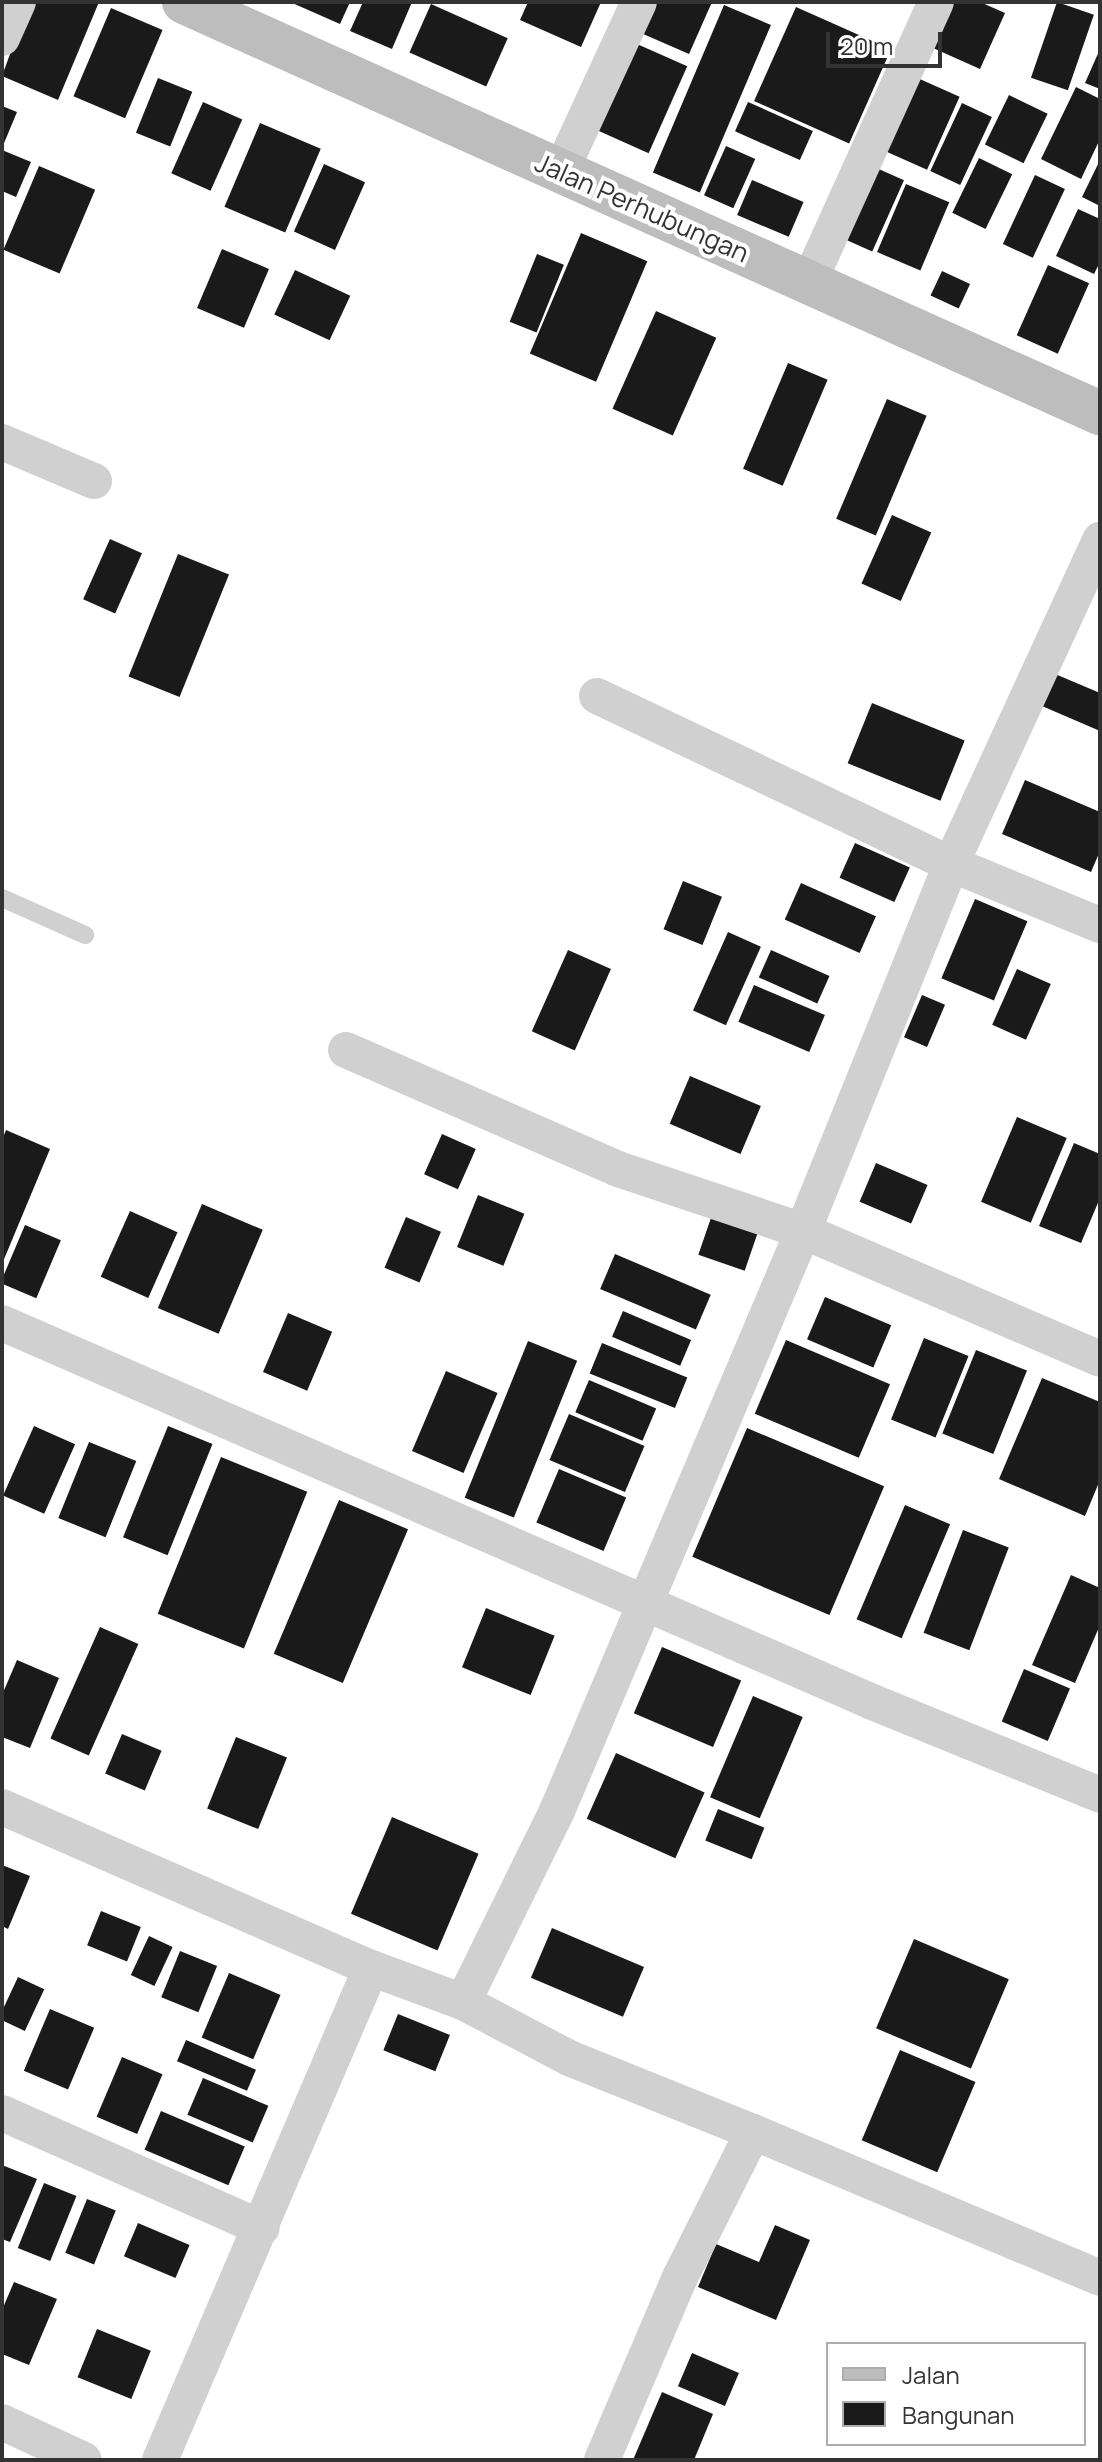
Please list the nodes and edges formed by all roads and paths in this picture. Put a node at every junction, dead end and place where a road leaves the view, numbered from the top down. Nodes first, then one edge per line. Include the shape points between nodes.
1 (18, 2) edge
2 (639, 2) edge
3 (936, 2) edge
4 (193, 4) edge
5 (2, 38) edge
6 (560, 173) junction
7 (809, 282) junction
8 (1100, 413) edge
9 (2, 442) edge
10 (94, 481) dead end
11 (1100, 540) edge
12 (597, 696) dead end
13 (951, 864) junction
14 (2, 898) edge
15 (1100, 925) edge
16 (85, 935) dead end
17 (346, 1050) dead end
18 (803, 1231) junction
19 (2, 1323) edge
20 (1100, 1359) edge
21 (643, 1600) junction
22 (1100, 1795) edge
23 (2, 1807) edge
24 (371, 1968) junction
25 (463, 2002) junction
26 (2, 2113) edge
27 (753, 2132) junction
28 (262, 2228) junction
29 (1100, 2278) edge
30 (2, 2422) edge
31 (84, 2460) edge
32 (160, 2460) edge
33 (602, 2460) edge

1 - 5 street
2 - 6 street
3 - 7 street
4 - 6 main road, Jalan Perhubungan
6 - 7 main road, Jalan Perhubungan
7 - 8 main road, Jalan Perhubungan
9 - 10 street
11 - 13 street
12 - 13 street
13 - 15 street
13 - 18 street
14 - 16 lane
17 - 18 street via 618,1169
18 - 20 street
18 - 21 street
19 - 21 street
21 - 22 street
21 - 25 street via 557,1811
23 - 24 street
24 - 25 street
24 - 28 street
25 - 27 street via 569,2058
26 - 28 street
27 - 29 street
27 - 33 street via 680,2277
28 - 32 street
30 - 31 street

